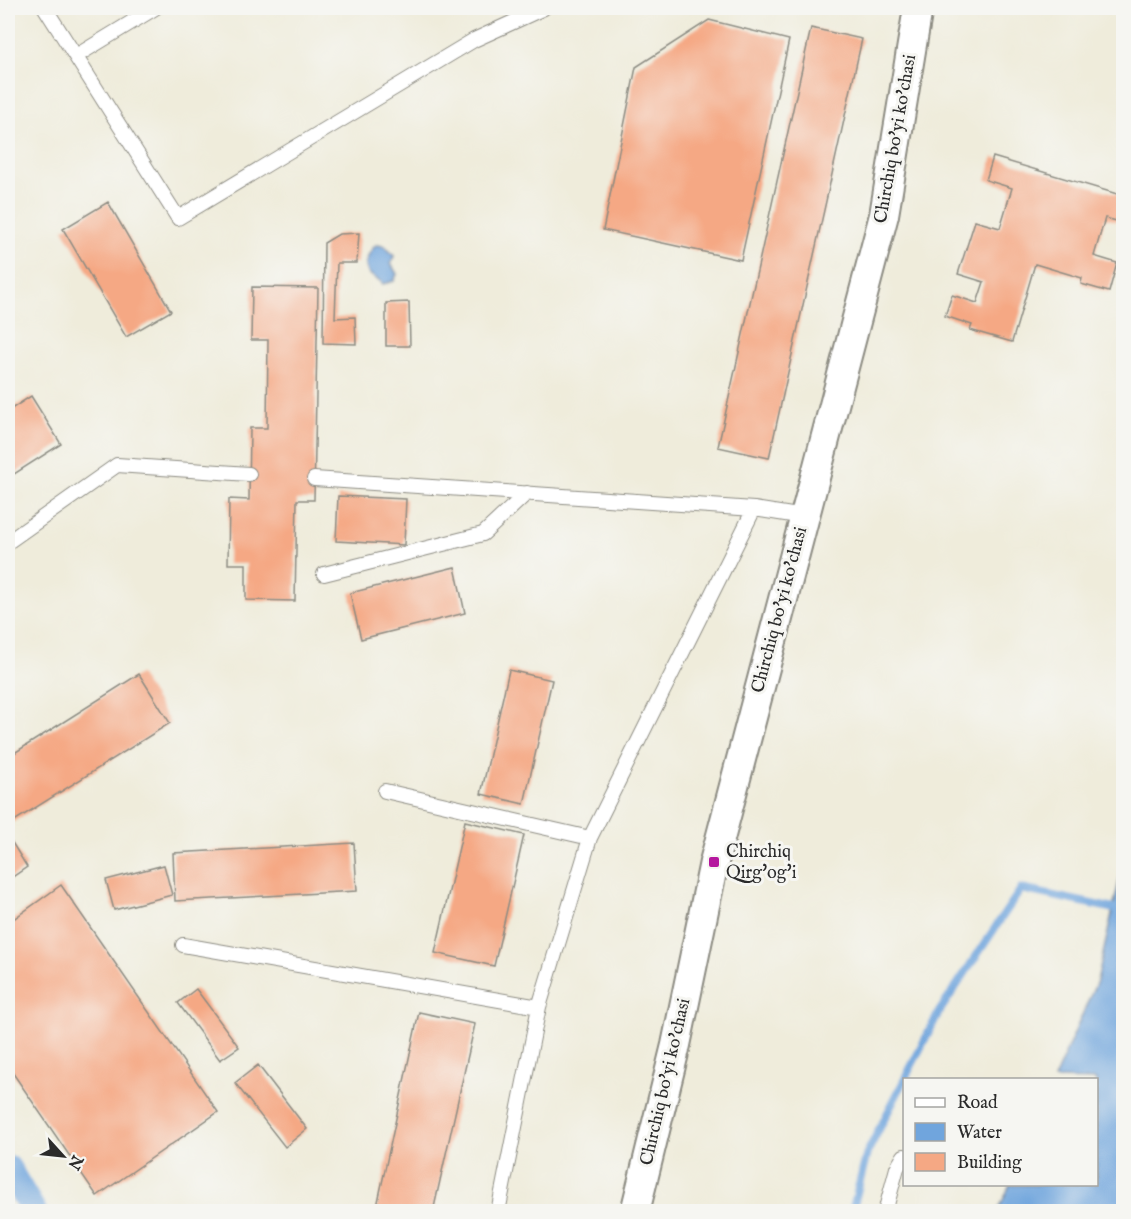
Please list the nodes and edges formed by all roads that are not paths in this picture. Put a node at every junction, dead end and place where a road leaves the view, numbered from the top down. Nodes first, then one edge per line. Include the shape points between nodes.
1 (45, 8) edge
2 (155, 8) edge
3 (544, 8) edge
4 (918, 8) edge
5 (76, 56) junction
6 (249, 474) dead end
7 (314, 479) dead end
8 (527, 493) junction
9 (754, 508) junction
10 (804, 517) junction
11 (8, 542) edge
12 (324, 574) dead end
13 (385, 791) dead end
14 (590, 838) junction
15 (183, 945) dead end
16 (539, 1007) junction
17 (903, 1158) edge
18 (498, 1212) edge
19 (634, 1212) edge
20 (885, 1212) edge

1 - 5 lane
2 - 5 lane
3 - 5 lane via 474,40 178,218
4 - 10 street, Chirchiq bo'yi ko'chasi via 884,215
6 - 11 lane via 117,465
7 - 8 lane
8 - 9 lane
8 - 12 lane via 483,534
9 - 10 lane
9 - 14 lane
10 - 19 street, Chirchiq bo'yi ko'chasi via 714,862 676,1046
13 - 14 lane
14 - 16 lane
15 - 16 lane
16 - 18 lane
17 - 20 lane

